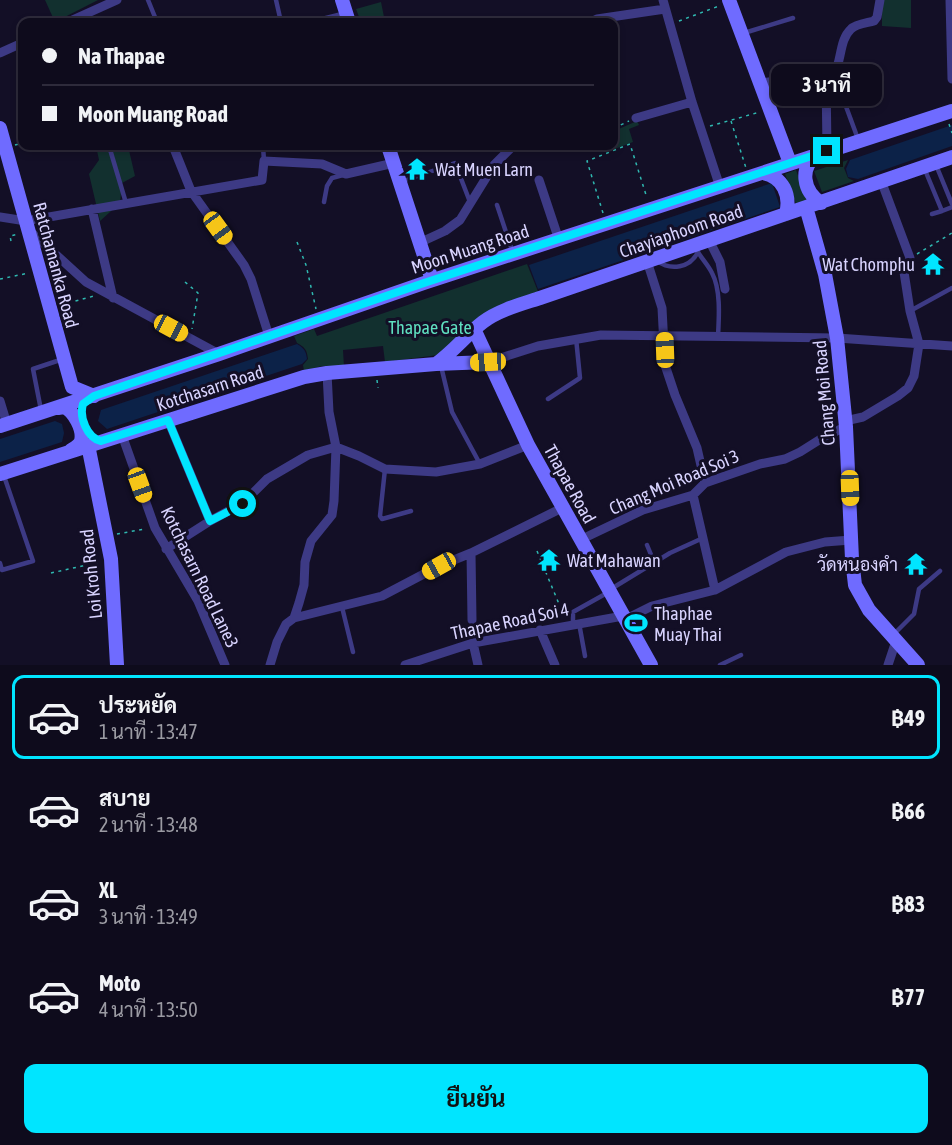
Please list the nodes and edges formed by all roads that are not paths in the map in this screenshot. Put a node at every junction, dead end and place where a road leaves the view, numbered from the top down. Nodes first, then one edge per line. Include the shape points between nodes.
1 (117, 0) edge
2 (148, 0) edge
3 (276, 0) edge
4 (880, 0) edge
5 (950, 0) edge
6 (729, 1) edge
7 (664, 4) edge
8 (346, 12) edge
9 (87, 18) edge
10 (155, 18) edge
11 (280, 18) edge
12 (324, 18) edge
13 (601, 18) edge
14 (793, 18) dead end
15 (742, 33) junction
16 (18, 45) edge
17 (0, 54) edge
18 (830, 75) junction
19 (952, 79) edge
20 (761, 83) junction
21 (692, 102) junction
22 (950, 116) edge
23 (636, 118) road end
24 (0, 128) edge
25 (858, 141) junction
26 (111, 150) edge
27 (175, 150) edge
28 (263, 150) edge
29 (389, 150) edge
30 (509, 150) edge
31 (823, 153) junction
32 (952, 157) edge
33 (264, 161) junction
34 (394, 163) junction
35 (790, 163) junction
36 (930, 165) junction
37 (763, 172) junction
38 (346, 174) junction
39 (539, 180) dead end
40 (400, 182) junction
41 (882, 183) junction
42 (720, 187) junction
43 (191, 191) junction
44 (324, 202) dead end
45 (126, 203) junction
46 (821, 203) junction
47 (471, 205) junction
48 (497, 205) dead end
49 (952, 205) edge
50 (806, 207) junction
51 (92, 209) junction
52 (942, 211) junction
53 (786, 214) junction
54 (932, 214) dead end
55 (0, 217) edge
56 (27, 225) junction
57 (559, 240) junction
58 (419, 243) junction
59 (702, 245) junction
60 (511, 247) dead end
61 (651, 260) junction
62 (432, 280) junction
63 (952, 288) edge
64 (725, 289) dead end
65 (108, 296) junction
66 (910, 311) junction
67 (474, 329) junction
68 (664, 335) junction
69 (269, 336) junction
70 (718, 336) junction
71 (576, 338) junction
72 (837, 338) junction
73 (919, 344) junction
74 (952, 346) edge
75 (219, 354) junction
76 (63, 359) junction
77 (488, 362) junction
78 (439, 364) junction
79 (327, 373) junction
80 (94, 396) junction
81 (548, 399) dead end
82 (0, 401) edge
83 (56, 408) junction
84 (41, 413) junction
85 (168, 420) junction
86 (845, 424) junction
87 (3, 425) edge
88 (122, 435) junction
89 (94, 443) junction
90 (528, 445) junction
91 (336, 447) junction
92 (70, 451) junction
93 (480, 464) junction
94 (385, 469) junction
95 (2, 474) edge
96 (705, 483) junction
97 (693, 495) junction
98 (562, 508) junction
99 (411, 511) dead end
100 (210, 521) junction
101 (703, 538) junction
102 (580, 540) junction
103 (851, 540) junction
104 (647, 544) dead end
105 (166, 549) junction
106 (471, 553) junction
107 (654, 562) junction
108 (0, 563) edge
109 (940, 571) dead end
110 (715, 590) junction
111 (609, 591) junction
112 (342, 607) junction
113 (294, 618) junction
114 (625, 618) junction
115 (472, 620) dead end
116 (576, 624) junction
117 (540, 630) junction
118 (894, 639) junction
119 (473, 643) junction
120 (353, 652) dead end
121 (585, 656) dead end
122 (221, 664) edge
123 (117, 665) edge
124 (270, 665) edge
125 (405, 665) edge
126 (478, 665) edge
127 (555, 665) edge
128 (651, 665) edge
129 (720, 665) edge
130 (739, 665) edge
131 (888, 665) edge
132 (918, 665) edge

1 - 9 street
2 - 10 lane
3 - 11 lane
4 - 18 street via 874,21 852,27 844,37 838,67
5 - 19 street
6 - 15 main road
7 - 13 street
7 - 21 street
8 - 12 lane
14 - 15 lane
15 - 20 main road
16 - 17 street
18 - 20 street
18 - 25 lane
18 - 31 street
20 - 35 main road
21 - 23 street
21 - 42 street
22 - 25 main road, Moon Muang Road
24 - 56 main road, Ratchamanka Road
25 - 31 main road, Moon Muang Road
26 - 45 lane
27 - 43 street
28 - 33 lane
29 - 34 main road
30 - 47 street via 494,165
31 - 35 main road, Moon Muang Road
31 - 46 main road via 810,160 805,169 810,191
32 - 36 main road, Chayiaphoom Road
33 - 38 street via 322,164
33 - 43 street via 262,180
34 - 38 street
34 - 40 main road
35 - 37 main road, Moon Muang Road
36 - 41 main road, Chayiaphoom Road
36 - 49 lane
36 - 52 lane
37 - 42 main road, Moon Muang Road
37 - 53 main road via 780,179 789,204
38 - 44 lane via 332,178
39 - 57 street
40 - 47 lane via 455,163
40 - 58 main road
41 - 46 main road, Chayiaphoom Road
41 - 66 street via 910,258 904,272
42 - 57 main road, Moon Muang Road
43 - 45 street
43 - 69 street via 252,279
45 - 51 street
46 - 50 main road, Chayiaphoom Road
47 - 58 street via 453,226
48 - 60 lane
49 - 52 lane
50 - 53 main road, Chayiaphoom Road
50 - 72 main road, Chang Moi Road via 825,274
51 - 56 street
51 - 65 street via 111,285
52 - 54 lane
53 - 59 main road, Chayiaphoom Road
55 - 56 street
56 - 65 street via 72,272
56 - 76 main road, Ratchamanka Road
57 - 62 main road, Moon Muang Road
58 - 62 main road
59 - 61 main road, Chayiaphoom Road
59 - 64 street via 720,262
59 - 70 lane via 716,284
61 - 67 main road, Chayiaphoom Road via 505,311
61 - 68 street
62 - 69 main road, Moon Muang Road
63 - 66 lane
65 - 75 street
66 - 73 street
67 - 77 main road, Thapae Road
67 - 78 main road, Chayiaphoom Road
68 - 70 street
68 - 71 street via 601,334
68 - 96 street via 665,365 698,448
69 - 75 main road, Moon Muang Road
70 - 72 street
71 - 77 street
71 - 81 lane via 580,378
72 - 73 street
72 - 86 main road, Chang Moi Road
73 - 74 street
73 - 86 street, Chang Moi Road Soi 3 via 908,388 877,410
75 - 80 main road, Moon Muang Road
76 - 80 main road, Ratchamanka Road via 72,387
76 - 84 lane via 33,369
77 - 78 main road
77 - 90 main road, Thapae Road
78 - 79 main road, Kotchasarn Road
78 - 93 lane via 452,412
79 - 85 main road, Kotchasarn Road
79 - 91 street
80 - 83 main road, Moon Muang Road
80 - 89 main road via 83,404 82,413
82 - 87 street
83 - 84 main road, Moon Muang Road
83 - 92 main road via 64,407 74,413 81,436
84 - 87 main road, Moon Muang Road
85 - 88 main road, Kotchasarn Road
85 - 100 street
86 - 96 street, Chang Moi Road Soi 3 via 785,459
86 - 103 main road, Chang Moi Road
88 - 89 main road, Kotchasarn Road
88 - 105 street, Kotchasarn Road Lane3
89 - 92 main road, Kotchasarn Road
89 - 123 main road, Loi Kroh Road via 111,559
90 - 93 street
90 - 98 main road, Thapae Road
91 - 94 street
91 - 100 street via 281,469 243,504
91 - 113 street via 332,514 311,541
92 - 95 main road, Kotchasarn Road
93 - 94 street via 436,472
94 - 99 lane via 382,519
95 - 108 lane via 33,561 2,570
96 - 97 street, Chang Moi Road Soi 3
97 - 101 street
97 - 102 street, Chang Moi Road Soi 3 via 643,510
98 - 102 main road, Thapae Road
98 - 106 street
100 - 105 street
101 - 107 lane
101 - 110 street
102 - 111 main road, Thapae Road
103 - 110 street, Thapae Road Soi 4 via 786,552
103 - 118 main road, Chang Moi Road via 859,594
104 - 107 lane
105 - 122 street, Kotchasarn Road Lane3 via 198,601
106 - 112 street via 382,596
106 - 115 street
107 - 111 lane
109 - 118 lane via 919,589 914,614
110 - 114 street, Thapae Road Soi 4 via 652,606
111 - 114 main road, Thapae Road
111 - 116 lane via 573,612
112 - 113 street
112 - 120 lane
113 - 124 street via 286,624
114 - 116 street, Thapae Road Soi 4
114 - 128 main road, Thapae Road
116 - 117 street, Thapae Road Soi 4
116 - 121 lane
117 - 119 street, Thapae Road Soi 4
117 - 127 street
118 - 131 street
118 - 132 main road, Chang Moi Road
119 - 125 street, Thapae Road Soi 4
119 - 126 street
129 - 130 lane via 739,656

